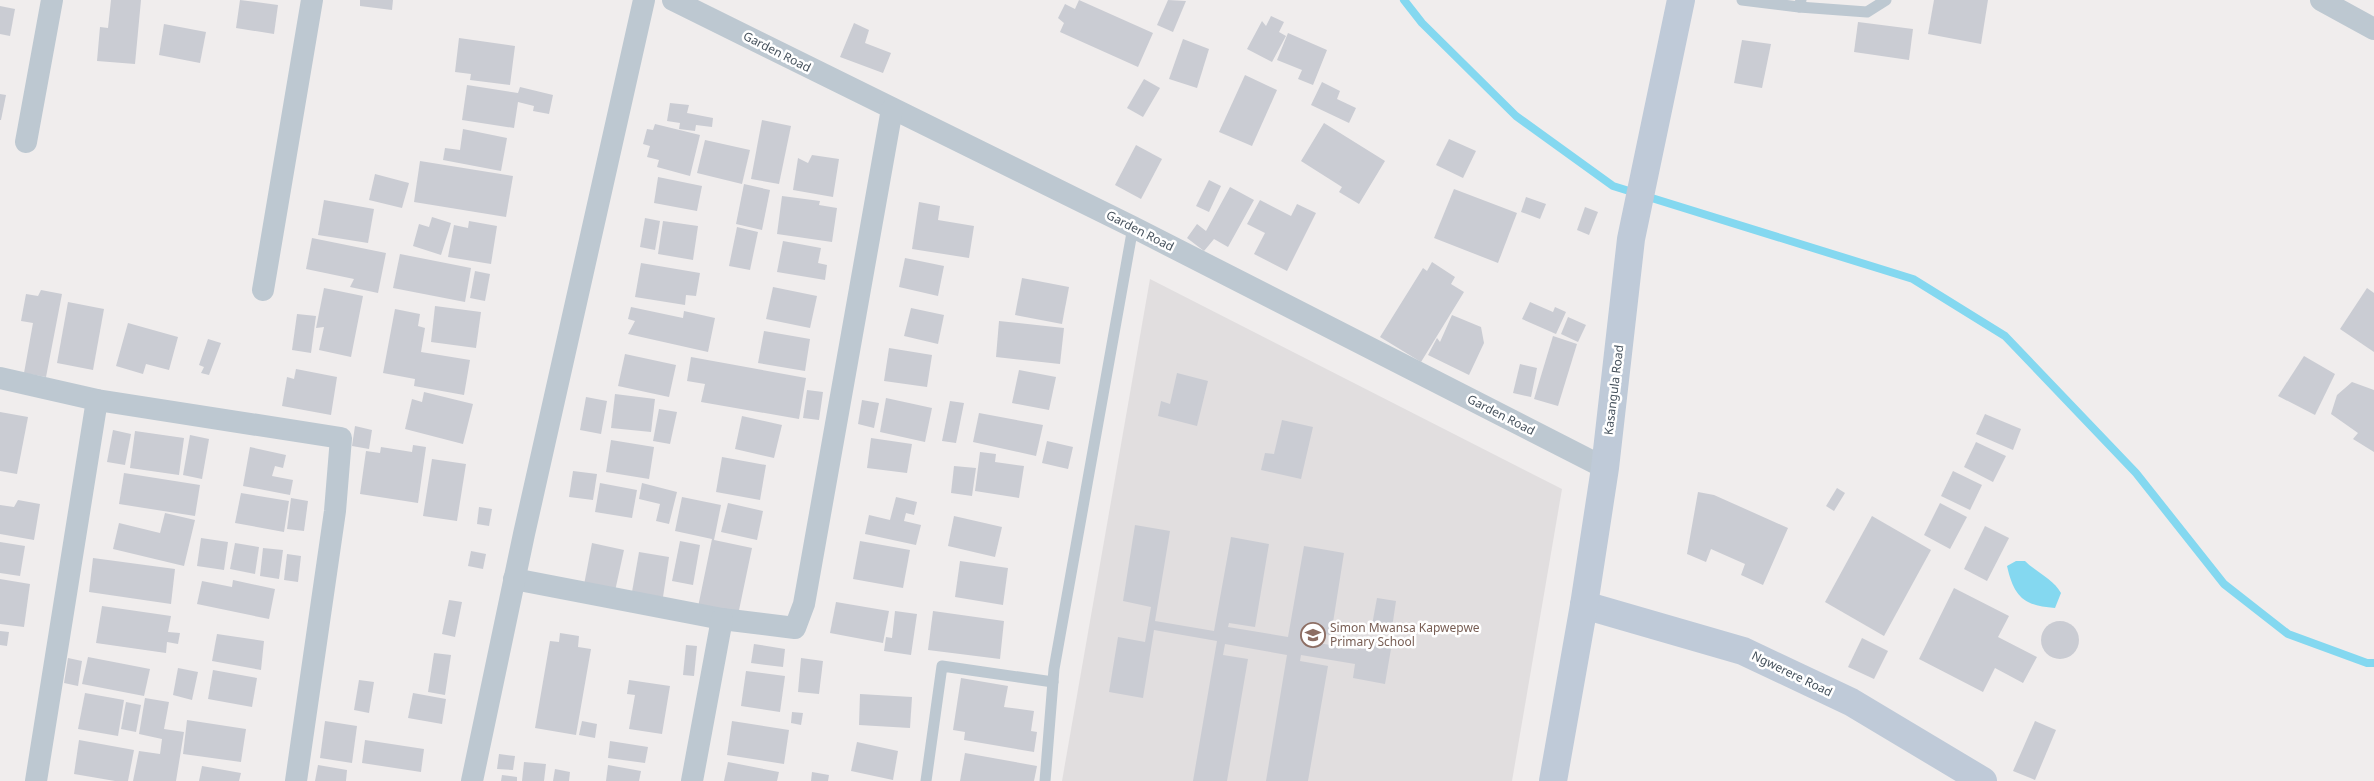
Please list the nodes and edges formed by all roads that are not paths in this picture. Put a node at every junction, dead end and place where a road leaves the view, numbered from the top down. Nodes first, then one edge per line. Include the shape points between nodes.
1 (52, 0) edge
2 (312, 0) edge
3 (644, 0) edge
4 (673, 0) edge
5 (1681, 0) edge
6 (1742, 0) edge
7 (1886, 0) edge
8 (2321, 0) edge
9 (1800, 3) edge
10 (2374, 29) edge
11 (892, 109) junction
12 (26, 142) dead end
13 (1133, 227) junction
14 (263, 290) dead end
15 (0, 378) edge
16 (97, 400) junction
17 (1605, 468) junction
18 (514, 579) junction
19 (1584, 605) junction
20 (722, 619) junction
21 (1053, 682) junction
22 (36, 781) edge
23 (296, 781) edge
24 (472, 781) edge
25 (692, 781) edge
26 (926, 781) edge
27 (1045, 781) edge
28 (1553, 781) edge
29 (1983, 781) edge

1 - 12 street
2 - 14 street
3 - 18 street
4 - 11 street, Garden Road
5 - 17 main road, Kasangula Road via 1631,239
6 - 9 lane
7 - 9 lane via 1867,12
8 - 10 street
11 - 13 street, Garden Road
11 - 20 street via 804,604 795,628
13 - 17 street, Garden Road
13 - 21 lane
15 - 16 street
16 - 22 street
16 - 23 street via 341,438 335,511
17 - 19 main road, Kasangula Road
18 - 20 street
18 - 24 street
19 - 28 main road, Kasangula Road
19 - 29 main road, Ngwerere Road via 1744,650 1851,702
20 - 25 street
21 - 26 lane via 942,666
21 - 27 lane

